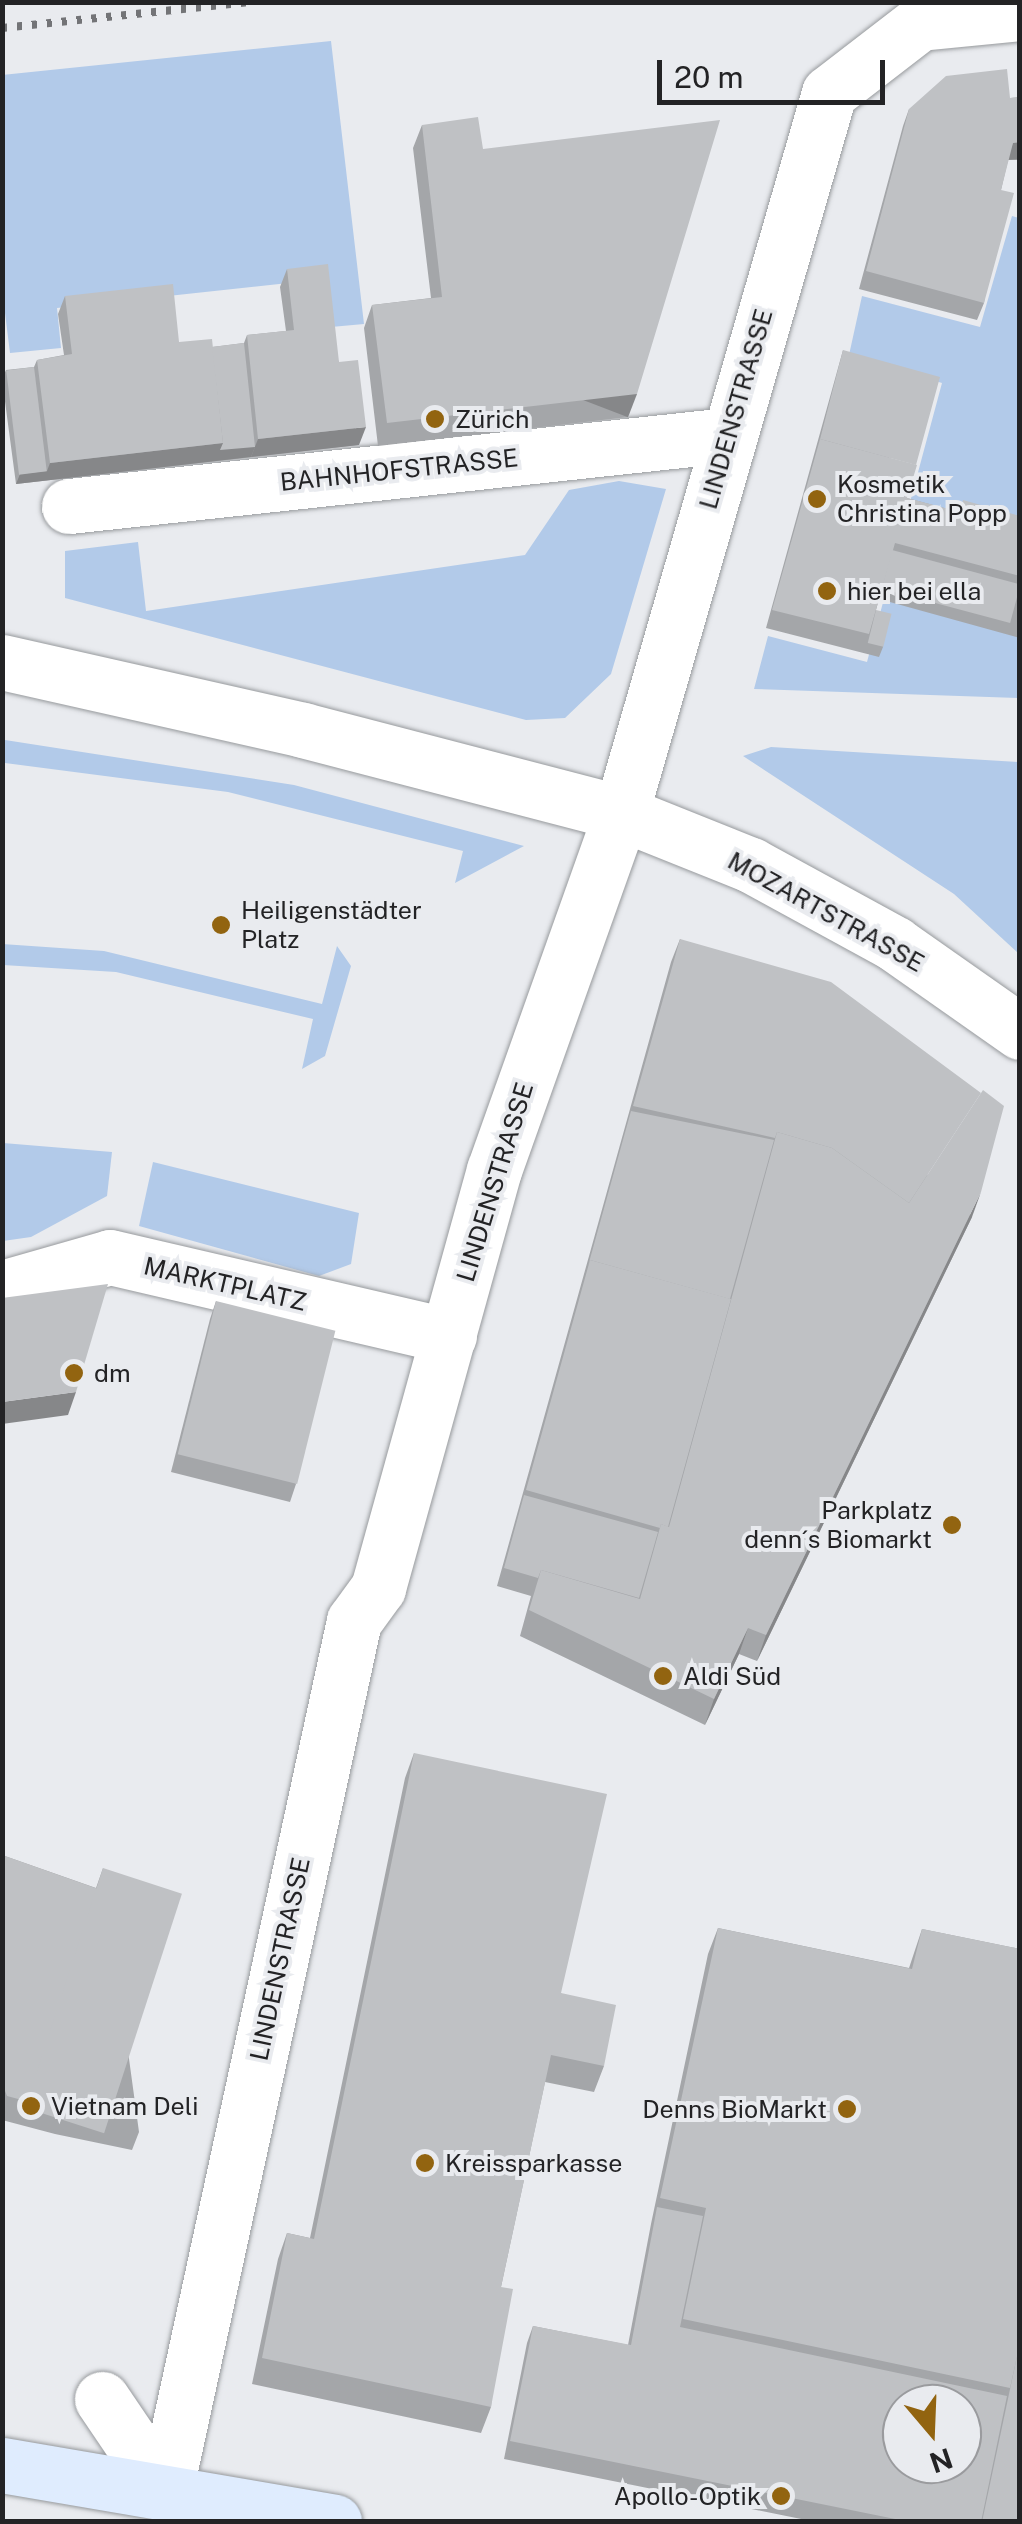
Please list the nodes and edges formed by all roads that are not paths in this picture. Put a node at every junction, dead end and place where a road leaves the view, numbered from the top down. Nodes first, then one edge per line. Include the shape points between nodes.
1 (1020, 13) edge
2 (728, 434) junction
3 (69, 506) dead end
4 (2, 662) edge
5 (621, 813) junction
6 (1020, 1032) edge
7 (2, 1288) edge
8 (448, 1336) junction
9 (102, 2399) dead end
10 (2, 2465) edge
11 (165, 2492) junction
12 (334, 2522) edge

1 - 2 street, LINDENSTRASSE via 920,23 828,93
2 - 3 street, BAHNHOFSTRASSE
2 - 5 street, LINDENSTRASSE
4 - 5 street via 303,730
5 - 6 street, MOZARTSTRASSE via 799,891 895,944
5 - 8 street, LINDENSTRASSE via 494,1170
7 - 8 street, MARKTPLATZ via 110,1257
8 - 11 street, LINDENSTRASSE via 378,1588 354,1620
9 - 11 street
10 - 11 main road
11 - 12 main road

